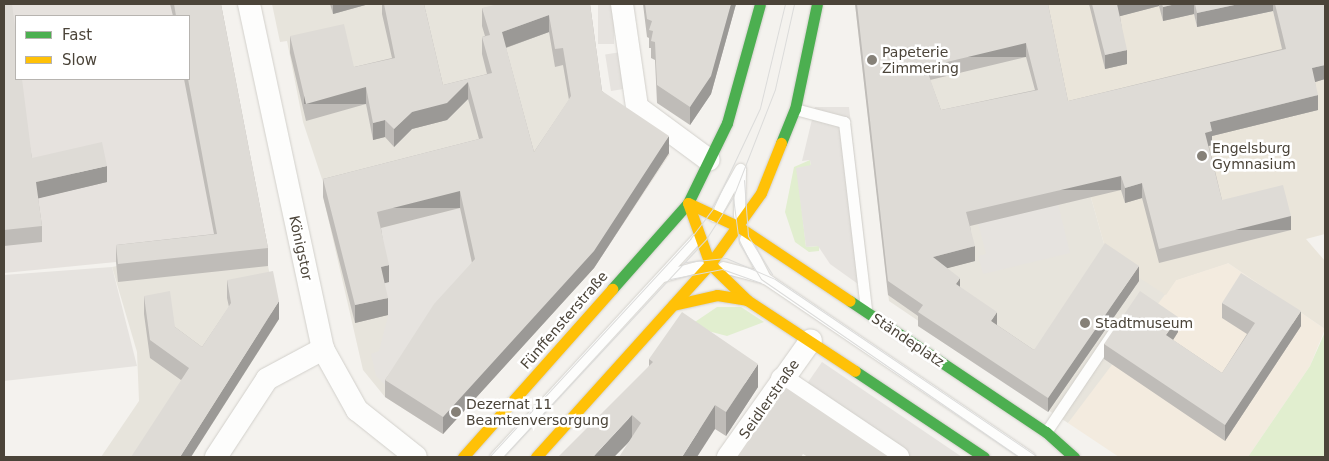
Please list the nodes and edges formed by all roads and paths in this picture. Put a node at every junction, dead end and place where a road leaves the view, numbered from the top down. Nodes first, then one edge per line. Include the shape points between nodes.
1 (250, 4) edge
2 (622, 4) edge
3 (760, 4) edge
4 (817, 4) edge
5 (795, 109) junction
6 (709, 160) junction
7 (688, 203) junction
8 (715, 216) junction
9 (739, 226) junction
10 (700, 235) junction
11 (710, 264) junction
12 (663, 276) junction
13 (765, 278) junction
14 (747, 300) junction
15 (673, 305) junction
16 (867, 312) junction
17 (1117, 326) edge
18 (811, 340) junction
19 (323, 349) junction
20 (782, 379) junction
21 (1046, 432) junction
22 (216, 457) edge
23 (416, 457) edge
24 (462, 457) edge
25 (495, 457) edge
26 (536, 457) edge
27 (728, 457) edge
28 (898, 457) edge
29 (984, 457) edge
30 (1029, 457) edge
31 (1074, 457) edge

1 - 19 street, Königstor
2 - 6 street via 637,107
3 - 6 main road, Fünffensterstraße via 744,72
4 - 5 main road
5 - 9 main road via 775,164
5 - 16 lane via 844,122
6 - 7 main road, Fünffensterstraße
7 - 8 main road
7 - 10 main road
7 - 24 main road, Fünffensterstraße
8 - 9 main road
8 - 9 lane via 740,169
8 - 10 lane
9 - 11 main road
9 - 13 lane
9 - 16 main road, Ständeplatz
10 - 11 main road
10 - 12 lane
11 - 12 lane
11 - 13 lane
11 - 14 main road
11 - 15 main road
12 - 25 lane
13 - 30 lane
14 - 15 main road via 717,295
14 - 18 main road
15 - 26 main road
16 - 21 main road, Ständeplatz
17 - 21 lane
18 - 20 street, Seidlerstraße
18 - 29 main road
19 - 22 street via 267,379
19 - 23 street, Königstor via 357,410
20 - 27 street, Seidlerstraße
20 - 28 street
21 - 31 main road, Ständeplatz

